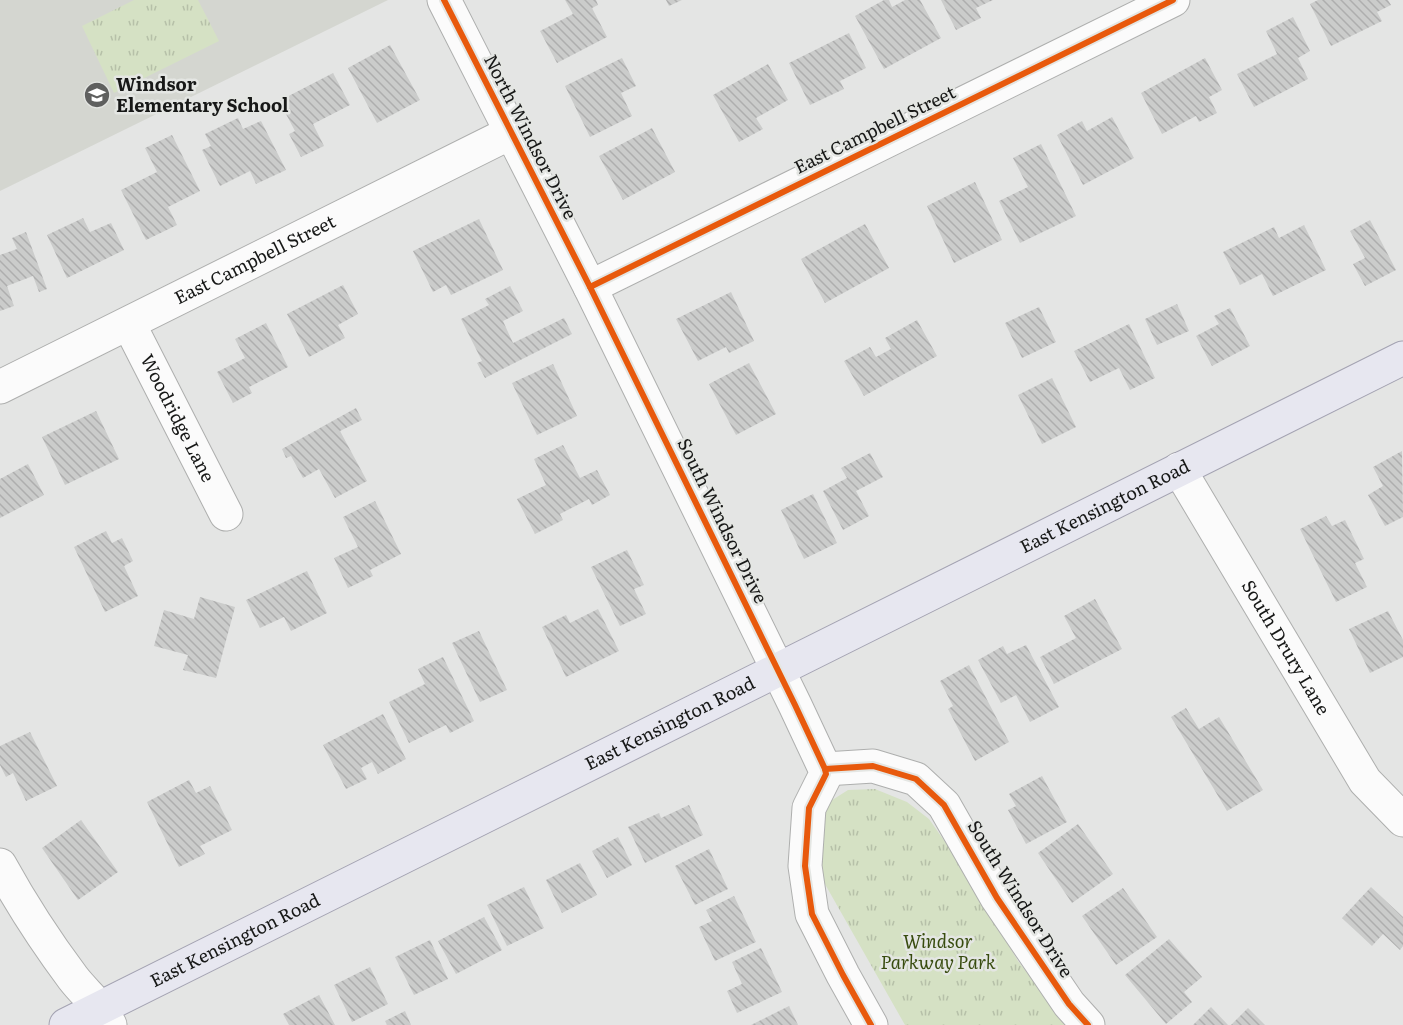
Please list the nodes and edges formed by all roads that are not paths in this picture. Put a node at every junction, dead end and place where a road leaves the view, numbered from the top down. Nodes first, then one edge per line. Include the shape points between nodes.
1 (444, 0) edge
2 (1173, 0) edge
3 (510, 132) junction
4 (590, 287) junction
5 (129, 324) junction
6 (1403, 358) edge
7 (0, 387) edge
8 (1179, 469) junction
9 (226, 514) dead end
10 (778, 669) junction
11 (825, 769) junction
12 (1403, 820) edge
13 (0, 865) edge
14 (105, 1016) edge
15 (66, 1025) edge
16 (872, 1025) edge
17 (1088, 1025) edge

1 - 3 street, North Windsor Drive
2 - 4 street, East Campbell Street
3 - 4 street, North Windsor Drive
3 - 5 street, East Campbell Street
4 - 10 street, South Windsor Drive
5 - 7 street, East Campbell Street
5 - 9 street, Woodridge Lane
6 - 8 main road, East Kensington Road
8 - 10 main road, East Kensington Road
8 - 12 street, South Drury Lane via 1365,781
10 - 11 street, South Windsor Drive
10 - 14 main road, East Kensington Road
11 - 16 street via 809,808 806,866 812,914
11 - 17 street, South Windsor Drive via 873,766 916,779 944,805 997,898 1069,1004
13 - 14 street via 22,906
14 - 15 main road, East Kensington Road

